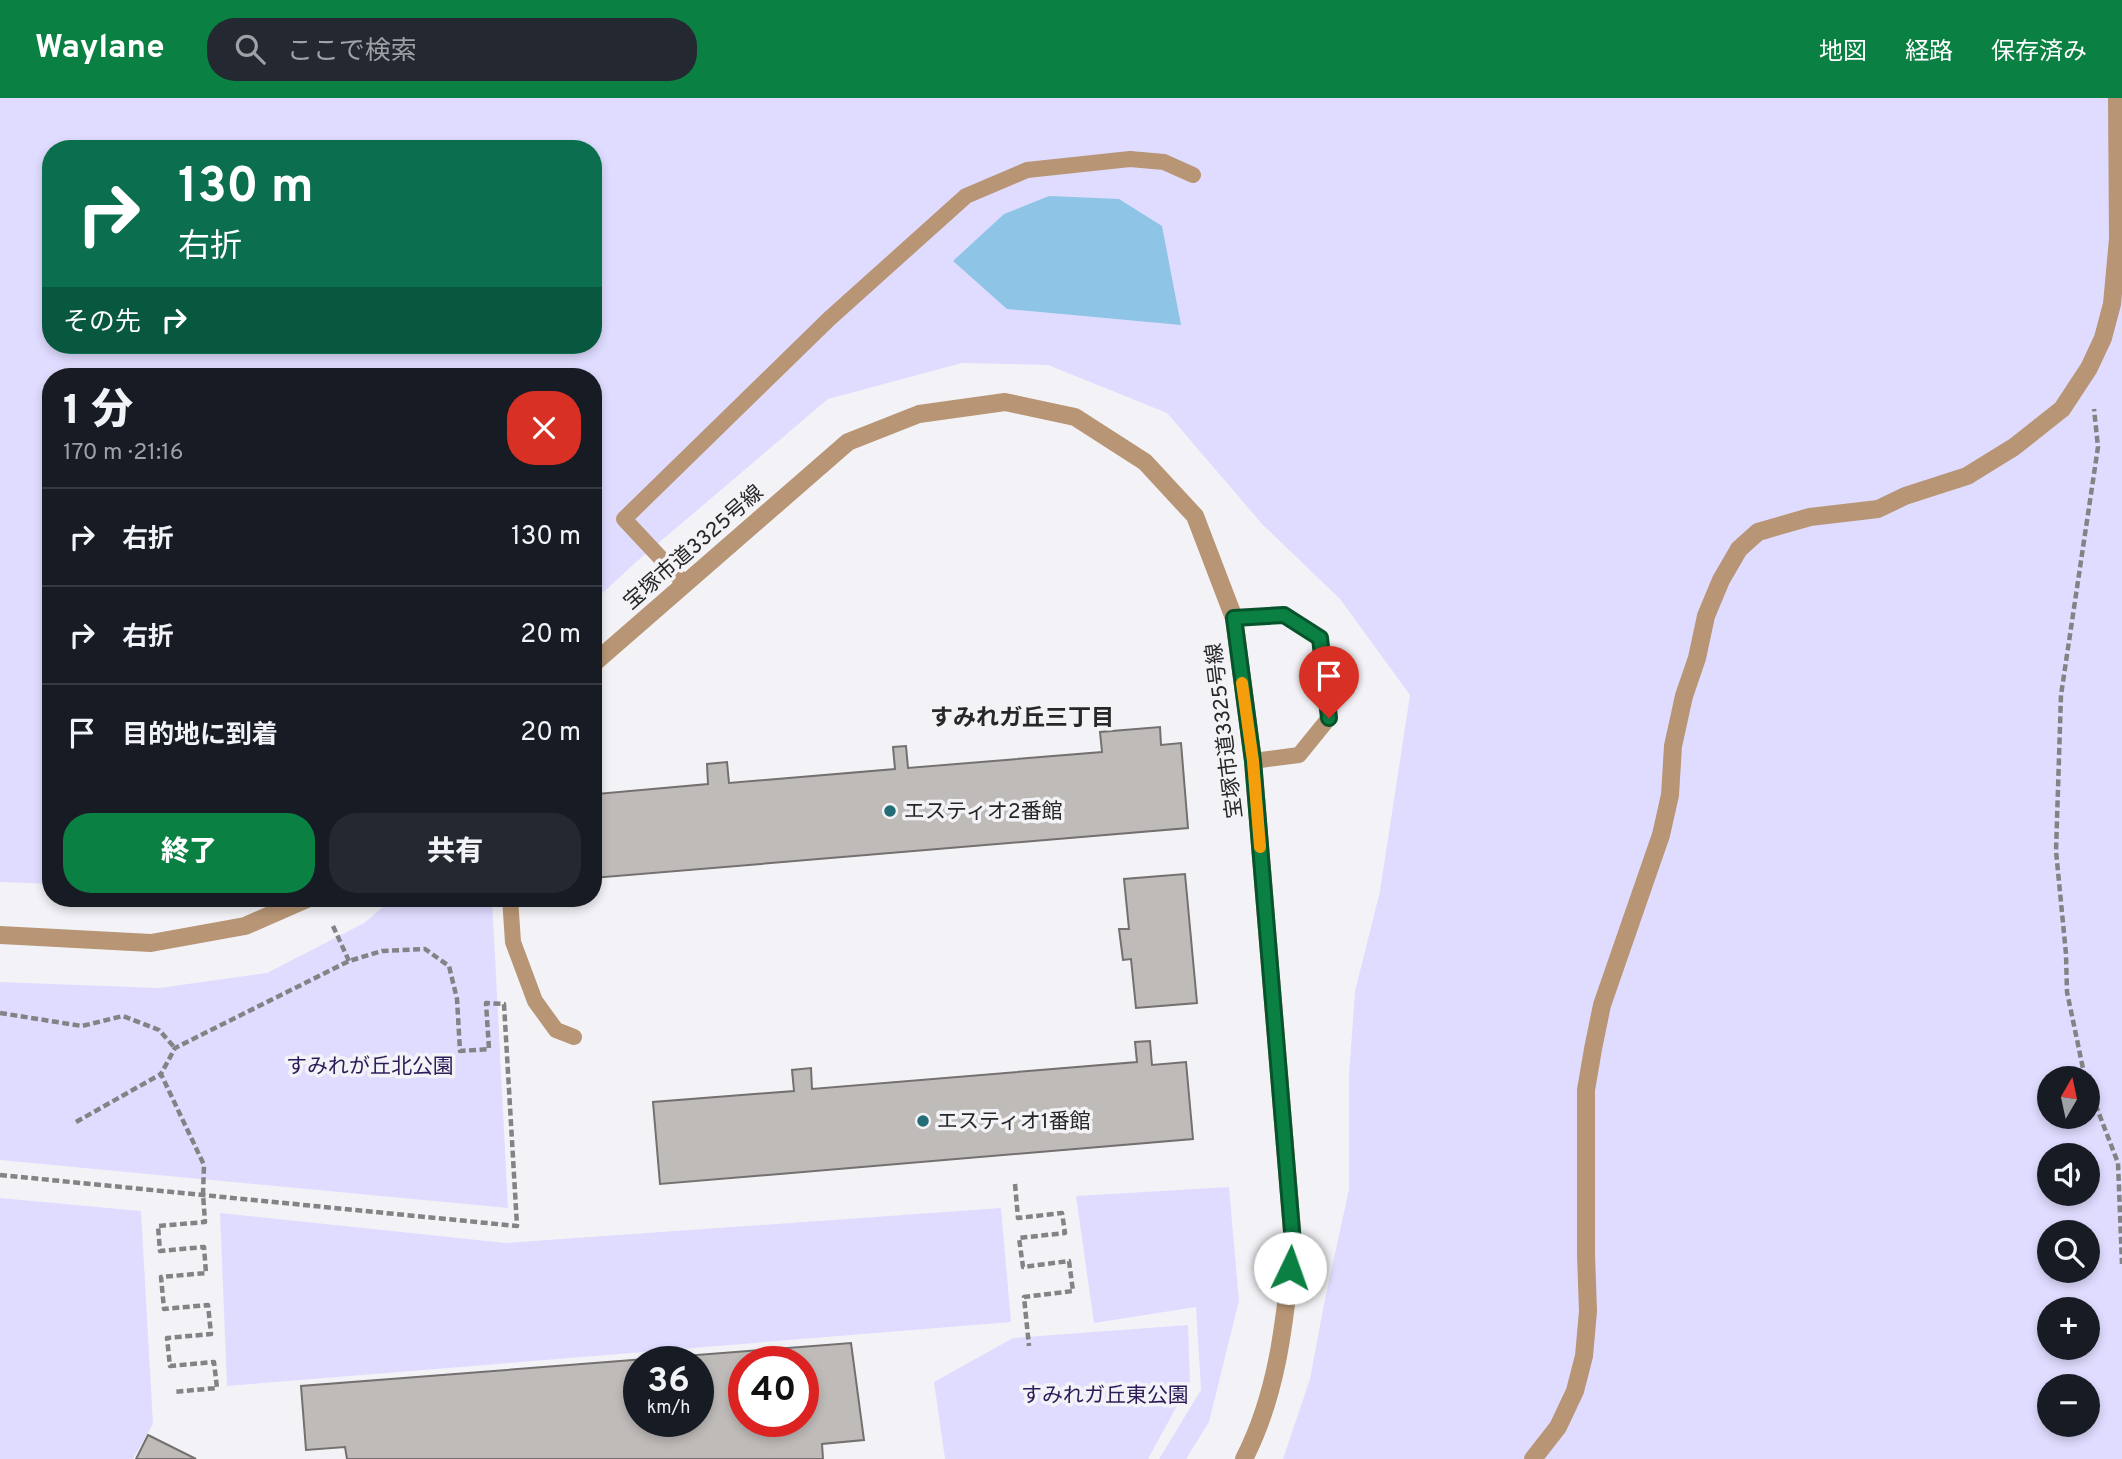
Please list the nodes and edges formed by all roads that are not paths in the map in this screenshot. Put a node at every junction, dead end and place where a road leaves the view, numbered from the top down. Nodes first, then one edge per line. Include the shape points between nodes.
1 (2117, 98) edge
2 (1193, 175) dead end
3 (685, 584) junction
4 (1234, 618) junction
5 (602, 656) edge
6 (1253, 761) junction
7 (288, 907) edge
8 (511, 907) edge
9 (0, 934) edge
10 (574, 1037) dead end
11 (1244, 1459) edge
12 (1533, 1459) edge

1 - 12 street via 2118,239 2112,304 2089,368 2062,409 1967,476 1878,509 1810,517 1758,531 1739,549 1721,580 1684,696 1661,835 1602,1005 1593,1049 1586,1090 1588,1311 1584,1356 1575,1391 1558,1427
2 - 3 lane via 1164,162 1130,159 1027,170 966,196 829,319 624,519
3 - 4 street, 宝塚市道3325号線 via 848,442 919,414 1005,402 1075,417 1145,462 1195,516
3 - 5 street, 宝塚市道3325号線
4 - 6 street, 宝塚市道3325号線
4 - 6 lane via 1284,615 1320,638 1329,718 1299,755
6 - 11 street, 宝塚市道3325号線 via 1293,1243 1271,1392
7 - 9 street via 245,926 151,943
8 - 10 lane via 513,942 535,1001 556,1030

